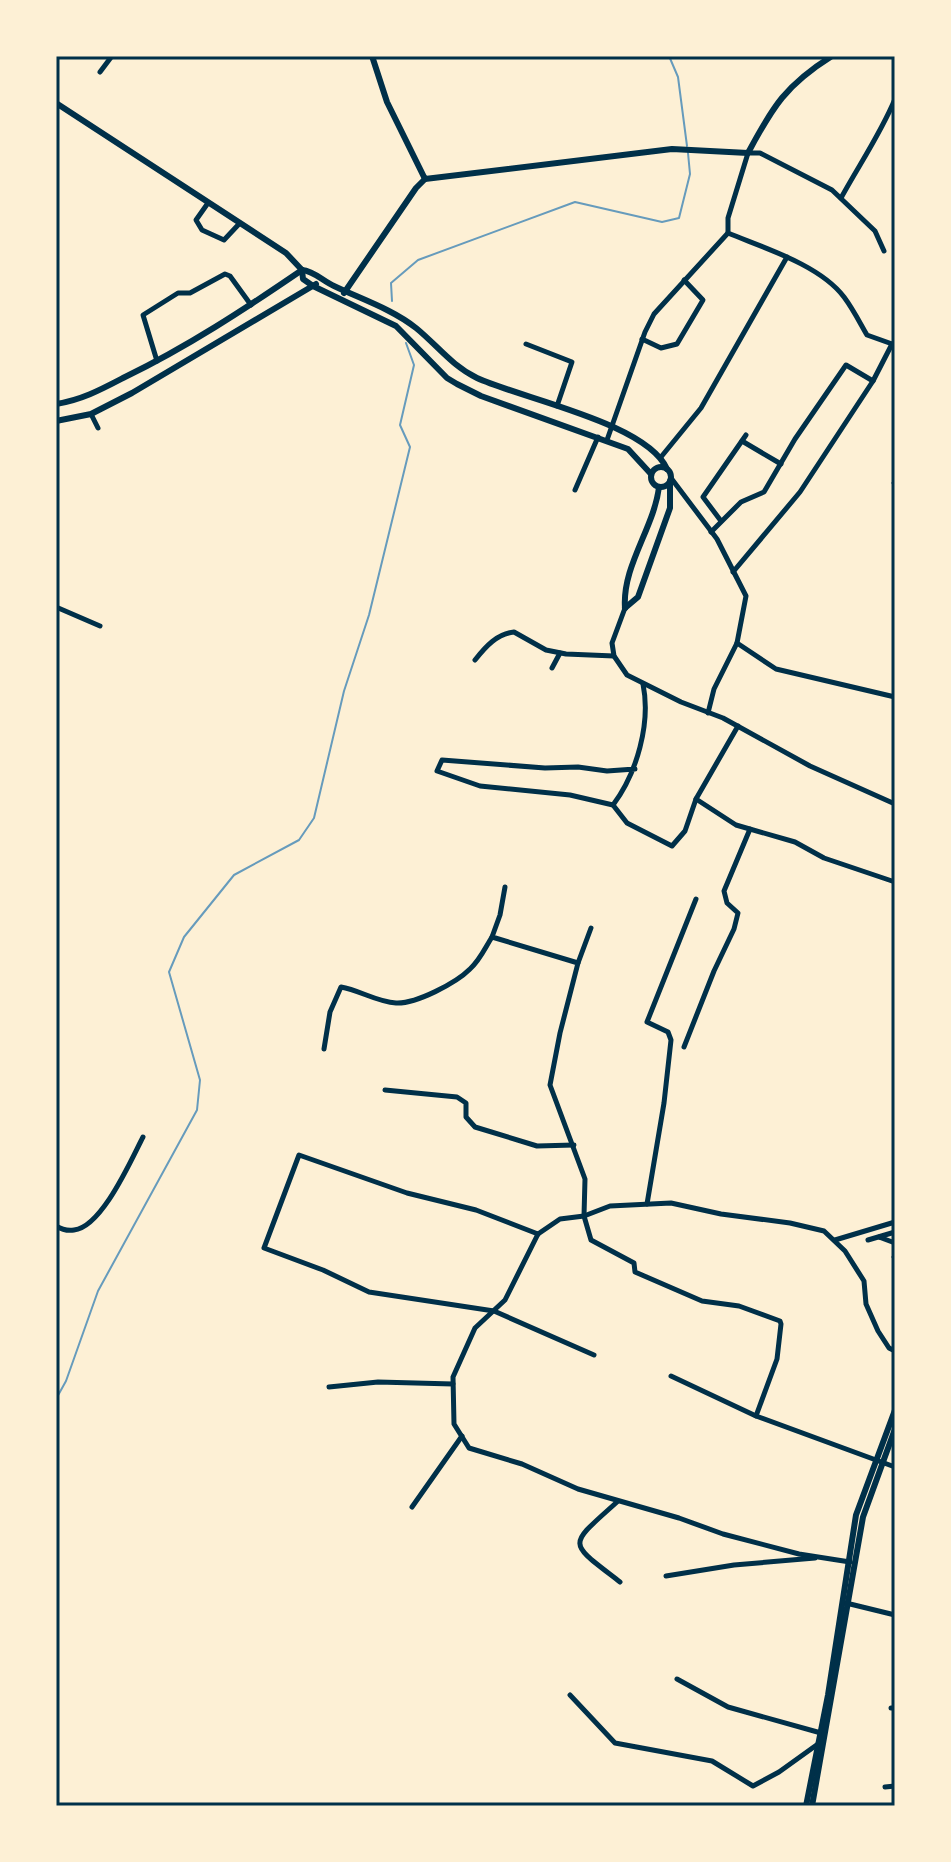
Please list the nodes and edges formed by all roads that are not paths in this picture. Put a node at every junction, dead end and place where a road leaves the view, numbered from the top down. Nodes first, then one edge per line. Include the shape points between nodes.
1 (112, 56) edge
2 (372, 56) edge
3 (832, 56) edge
4 (100, 72) dead end
5 (895, 99) edge
6 (56, 103) edge
7 (748, 153) junction
8 (425, 179) junction
9 (841, 198) junction
10 (208, 203) junction
11 (239, 224) junction
12 (728, 233) junction
13 (884, 251) dead end
14 (787, 257) junction
15 (302, 270) junction
16 (322, 280) junction
17 (684, 280) junction
18 (313, 286) junction
19 (346, 292) junction
20 (340, 300) junction
21 (251, 305) junction
22 (642, 339) junction
23 (526, 344) dead end
24 (894, 344) edge
25 (157, 362) junction
26 (463, 371) junction
27 (873, 381) junction
28 (457, 384) junction
29 (56, 404) edge
30 (560, 407) junction
31 (91, 414) junction
32 (56, 421) edge
33 (558, 422) junction
34 (612, 427) junction
35 (98, 428) dead end
36 (598, 437) junction
37 (607, 440) junction
38 (661, 457) junction
39 (781, 464) junction
40 (667, 469) junction
41 (651, 474) junction
42 (670, 479) junction
43 (659, 487) junction
44 (575, 490) dead end
45 (721, 521) junction
46 (711, 532) junction
47 (733, 572) junction
48 (56, 607) edge
49 (625, 608) junction
50 (100, 626) dead end
51 (737, 643) junction
52 (560, 653) junction
53 (614, 656) junction
54 (475, 660) dead end
55 (552, 668) dead end
56 (643, 684) junction
57 (895, 697) edge
58 (708, 713) junction
59 (738, 726) junction
60 (635, 769) junction
61 (696, 799) junction
62 (895, 804) edge
63 (613, 805) junction
64 (750, 829) junction
65 (895, 882) edge
66 (505, 887) dead end
67 (696, 899) dead end
68 (591, 928) dead end
69 (492, 937) junction
70 (578, 963) junction
71 (684, 1047) dead end
72 (324, 1049) dead end
73 (385, 1090) dead end
74 (143, 1137) dead end
75 (574, 1145) junction
76 (647, 1204) junction
77 (584, 1216) junction
78 (895, 1222) edge
79 (56, 1226) edge
80 (895, 1232) edge
81 (538, 1234) junction
82 (878, 1237) junction
83 (834, 1240) junction
84 (868, 1240) dead end
85 (895, 1243) edge
86 (494, 1311) junction
87 (895, 1351) edge
88 (594, 1355) dead end
89 (671, 1376) dead end
90 (453, 1384) junction
91 (329, 1387) dead end
92 (895, 1410) edge
93 (756, 1416) junction
94 (895, 1429) edge
95 (462, 1436) junction
96 (878, 1462) junction
97 (895, 1467) edge
98 (618, 1501) junction
99 (412, 1507) dead end
100 (823, 1558) junction
101 (852, 1562) junction
102 (666, 1576) dead end
103 (620, 1582) dead end
104 (845, 1602) junction
105 (895, 1615) edge
106 (677, 1679) dead end
107 (570, 1695) dead end
108 (823, 1734) junction
109 (821, 1743) junction
110 (895, 1786) edge
111 (885, 1787) dead end
112 (806, 1806) edge
113 (812, 1806) edge

1 - 4 street
2 - 8 street via 387,102
3 - 7 street via 806,72 774,105
5 - 9 street
6 - 10 street
7 - 8 street via 672,149
7 - 9 street via 785,164
7 - 12 street
8 - 19 street
9 - 13 street via 875,231
10 - 11 street
10 - 11 street via 196,220 202,230 224,240
11 - 15 street via 286,253
12 - 14 street
12 - 17 street
14 - 24 street via 827,279 867,335
14 - 38 street via 701,408
15 - 16 street
15 - 18 street via 303,279
15 - 21 street
16 - 18 street
16 - 19 street
17 - 22 street via 654,314
17 - 22 street via 703,300 677,344 661,348
18 - 20 street
18 - 31 street
19 - 20 street
19 - 26 street via 401,317
20 - 28 street via 396,326
21 - 25 street
21 - 25 street via 225,274 146,312 143,318
22 - 34 street
23 - 30 street via 572,362
24 - 27 street
25 - 29 street via 79,400
26 - 28 street
26 - 30 street
27 - 39 street via 846,365
27 - 47 street via 800,492
28 - 33 street
30 - 33 street
30 - 34 street
31 - 32 street
31 - 35 street
33 - 36 street
34 - 37 street
34 - 38 street
36 - 37 street
36 - 44 street
37 - 41 street via 628,449
38 - 40 street
39 - 45 street via 764,492 741,502
39 - 45 street via 744,438 703,497
40 - 41 street via 658,467
40 - 42 street
41 - 43 street
42 - 43 street
42 - 46 street
42 - 49 street via 670,508 638,597
43 - 49 street via 624,591
45 - 46 street
46 - 47 street
47 - 51 street via 746,596
48 - 50 street
49 - 53 street via 612,643
51 - 57 street via 776,669
51 - 58 street
52 - 53 street
52 - 54 street via 514,632 493,640
52 - 55 street
53 - 56 street via 627,675
56 - 58 street
56 - 60 street via 647,705
58 - 59 street
59 - 61 street
59 - 62 street
60 - 63 street
60 - 63 street via 442,760 437,771 480,786
61 - 63 street via 685,831 672,846 627,823
61 - 64 street
64 - 65 street
64 - 71 street via 724,891 738,913 734,929
66 - 69 street
67 - 76 street via 647,1022 668,1032 671,1040
68 - 70 street
69 - 70 street
69 - 72 street via 463,976 407,1002 341,987
70 - 75 street via 550,1085
73 - 75 street via 457,1097 466,1103 466,1117 475,1127 537,1146
74 - 79 street via 118,1185 88,1224 76,1231
75 - 77 street via 585,1179
76 - 77 street via 610,1206
76 - 83 street via 671,1203 790,1223 824,1231
77 - 81 street via 560,1219
77 - 93 street via 591,1240 634,1263 635,1272 702,1301 739,1306 780,1321 777,1359
78 - 83 street
80 - 82 street
81 - 86 street via 521,1274
81 - 86 street via 299,1155 264,1248 369,1292
82 - 84 street
82 - 85 street
83 - 87 street via 864,1281 866,1304
86 - 88 street
86 - 90 street via 475,1328
89 - 93 street
90 - 91 street
90 - 95 street via 454,1424
92 - 96 street
93 - 96 street
94 - 96 street
95 - 98 street via 469,1448
95 - 99 street
96 - 97 street
96 - 101 street
98 - 100 street
98 - 103 street via 585,1531 579,1544 582,1553
100 - 101 street
100 - 102 street
101 - 104 street
104 - 105 street
104 - 108 street
106 - 108 street via 728,1707
107 - 109 street via 615,1743 712,1761 753,1786
108 - 109 street
109 - 112 street
109 - 113 street
110 - 111 street

